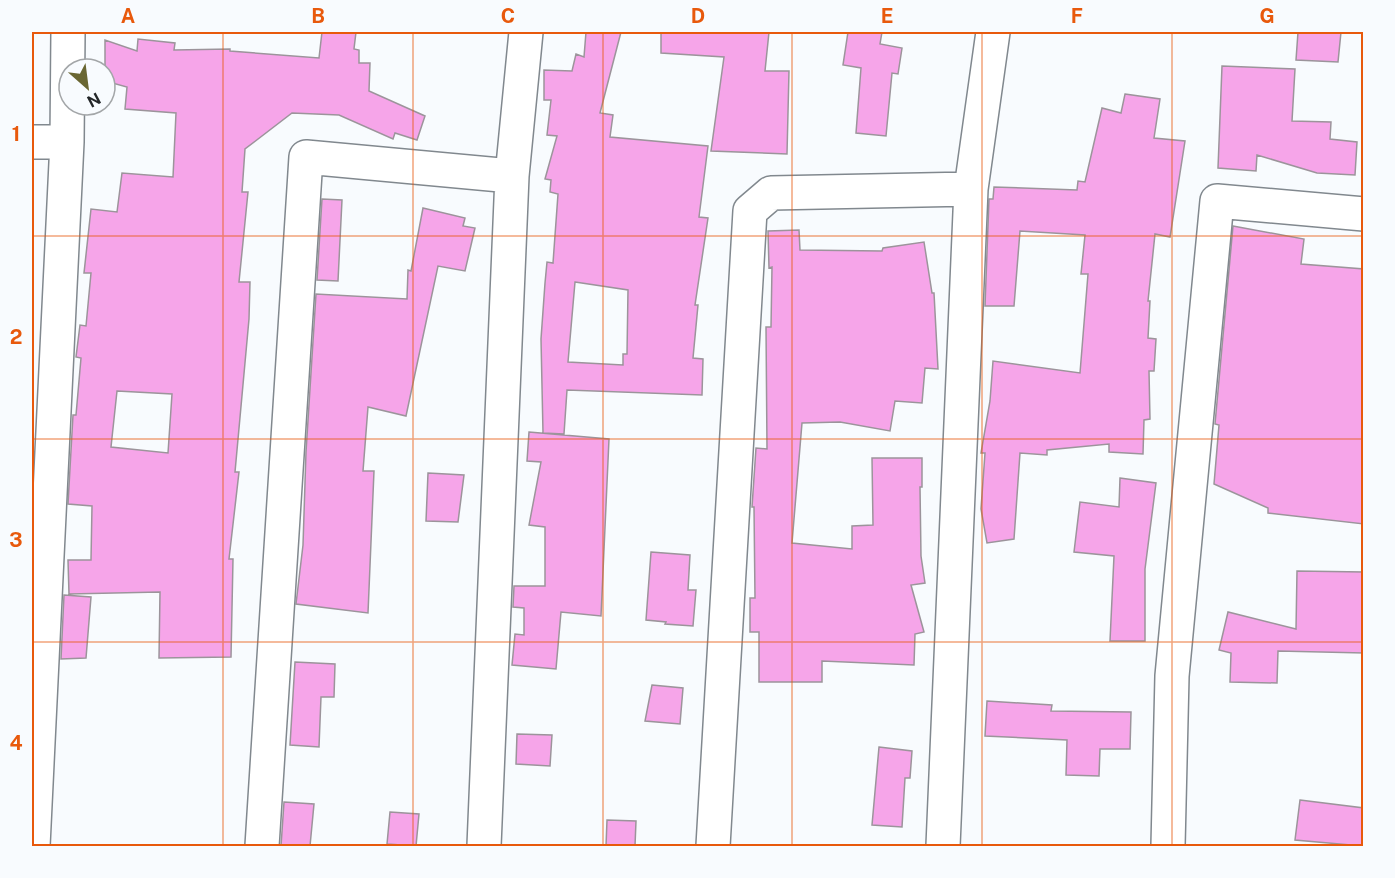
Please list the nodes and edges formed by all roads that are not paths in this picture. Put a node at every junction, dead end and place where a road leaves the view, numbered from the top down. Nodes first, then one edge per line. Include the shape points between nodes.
1 (68, 32) edge
2 (526, 32) edge
3 (993, 32) edge
4 (32, 142) edge
5 (67, 142) junction
6 (512, 176) junction
7 (971, 189) junction
8 (1364, 214) edge
9 (33, 846) edge
10 (262, 846) edge
11 (484, 846) edge
12 (713, 846) edge
13 (943, 846) edge
14 (1168, 846) edge

1 - 5 street
2 - 6 street
3 - 7 street
4 - 5 street
5 - 9 street
6 - 10 street via 306,157
6 - 11 street
7 - 12 street via 771,193 750,211
7 - 13 street
8 - 14 street via 1217,201 1172,676

